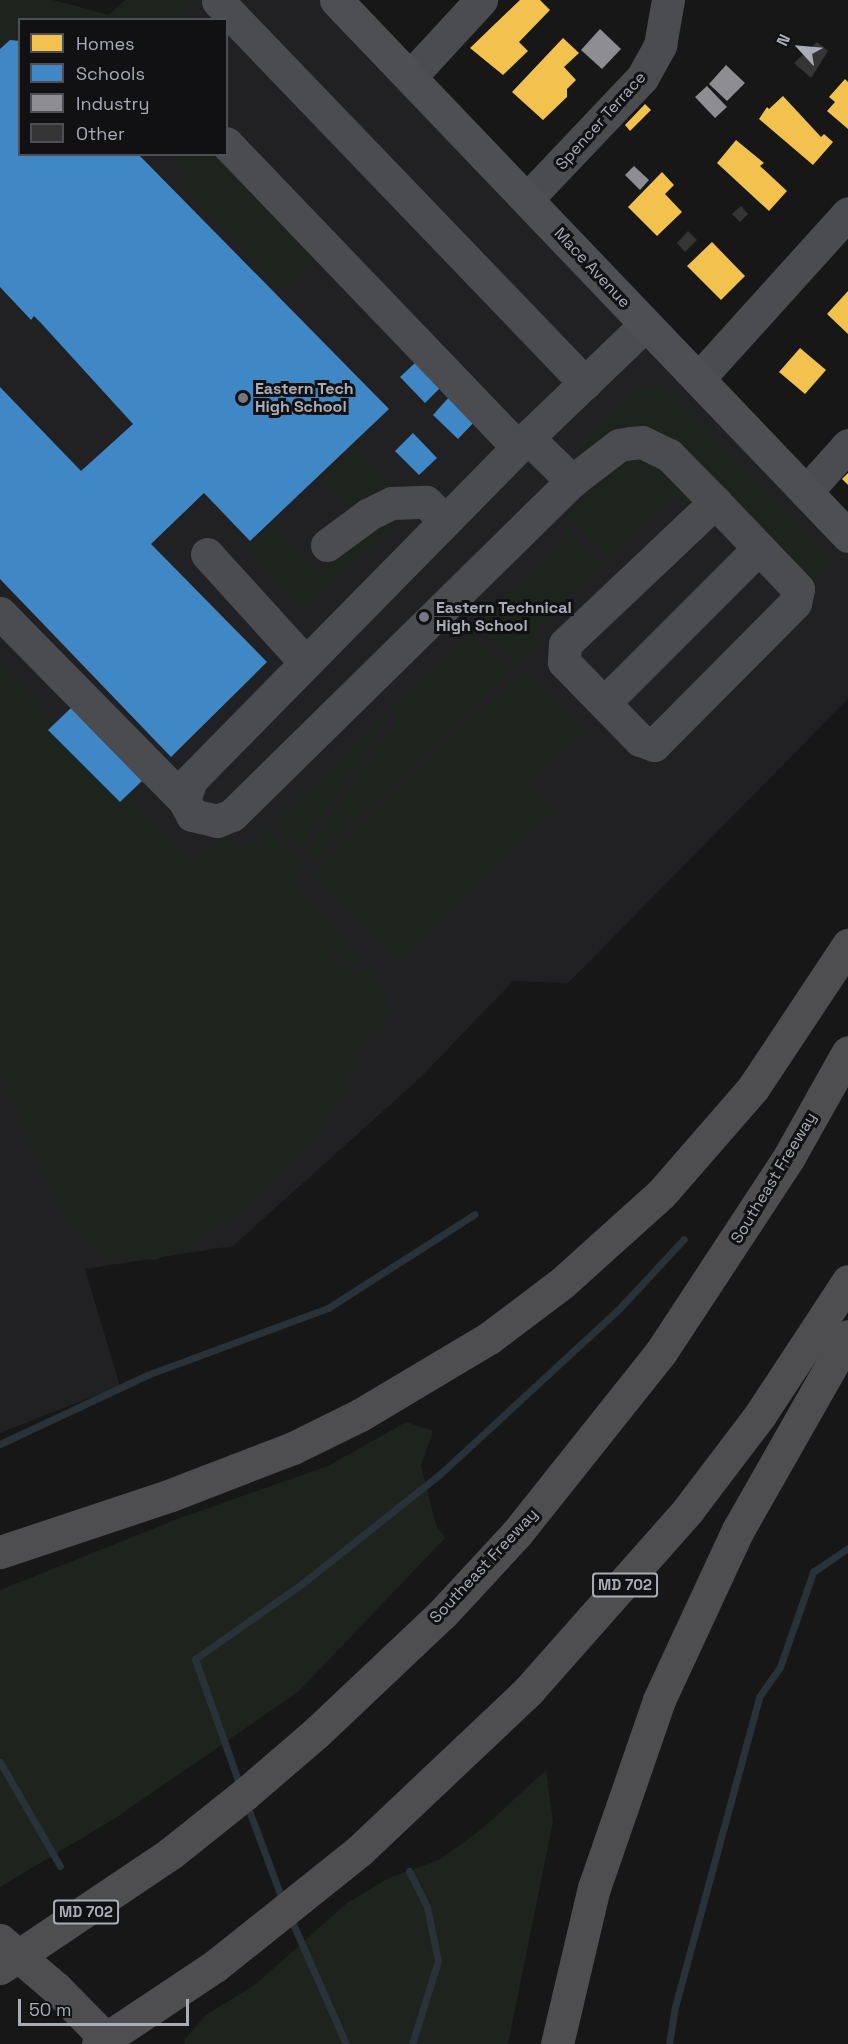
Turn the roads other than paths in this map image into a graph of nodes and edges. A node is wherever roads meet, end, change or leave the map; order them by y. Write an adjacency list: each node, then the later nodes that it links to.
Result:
1 (336, 0): 7 (main road, Mace Avenue)
2 (481, 0): 7 (street)
3 (668, 0): 9 (street, Spencer Terrace)
4 (214, 7): 5 (street)
5 (225, 18)
6 (228, 21): 13 (street)
7 (410, 77): 9 (main road, Mace Avenue)
8 (228, 145): 14 (street)
9 (527, 199): 11 (main road, Mace Avenue)
10 (848, 213): 12 (street)
11 (645, 325): 12 (main road, Mace Avenue); 13 (street)
12 (699, 378): 17 (main road, Mace Avenue)
13 (585, 383): 14 (street)
14 (523, 442): 16 (street); 19 (street)
15 (848, 445): 17 (street)
16 (572, 481): 18 (street); 27 (street)
17 (806, 492): 20 (main road, Mace Avenue)
18 (715, 502): 22 (street); 26 (street)
19 (445, 521): 21 (street); 25 (street)
20 (848, 536)
21 (327, 545)
22 (759, 548): 26 (street); 26 (street)
23 (207, 554): 25 (street)
24 (0, 613): 27 (street)
25 (306, 663): 27 (street)
26 (604, 703)
27 (184, 800)
28 (848, 945): 32 (highway)
29 (848, 1052): 34 (highway, Southeast Freeway / MD 702)
30 (848, 1281): 35 (highway, MD 702)
31 (848, 1336): 37 (highway)
32 (0, 1552)
33 (0, 1940): 36 (highway, bridge)
34 (0, 1968)
35 (98, 2044)
36 (111, 2044)
37 (557, 2044)

